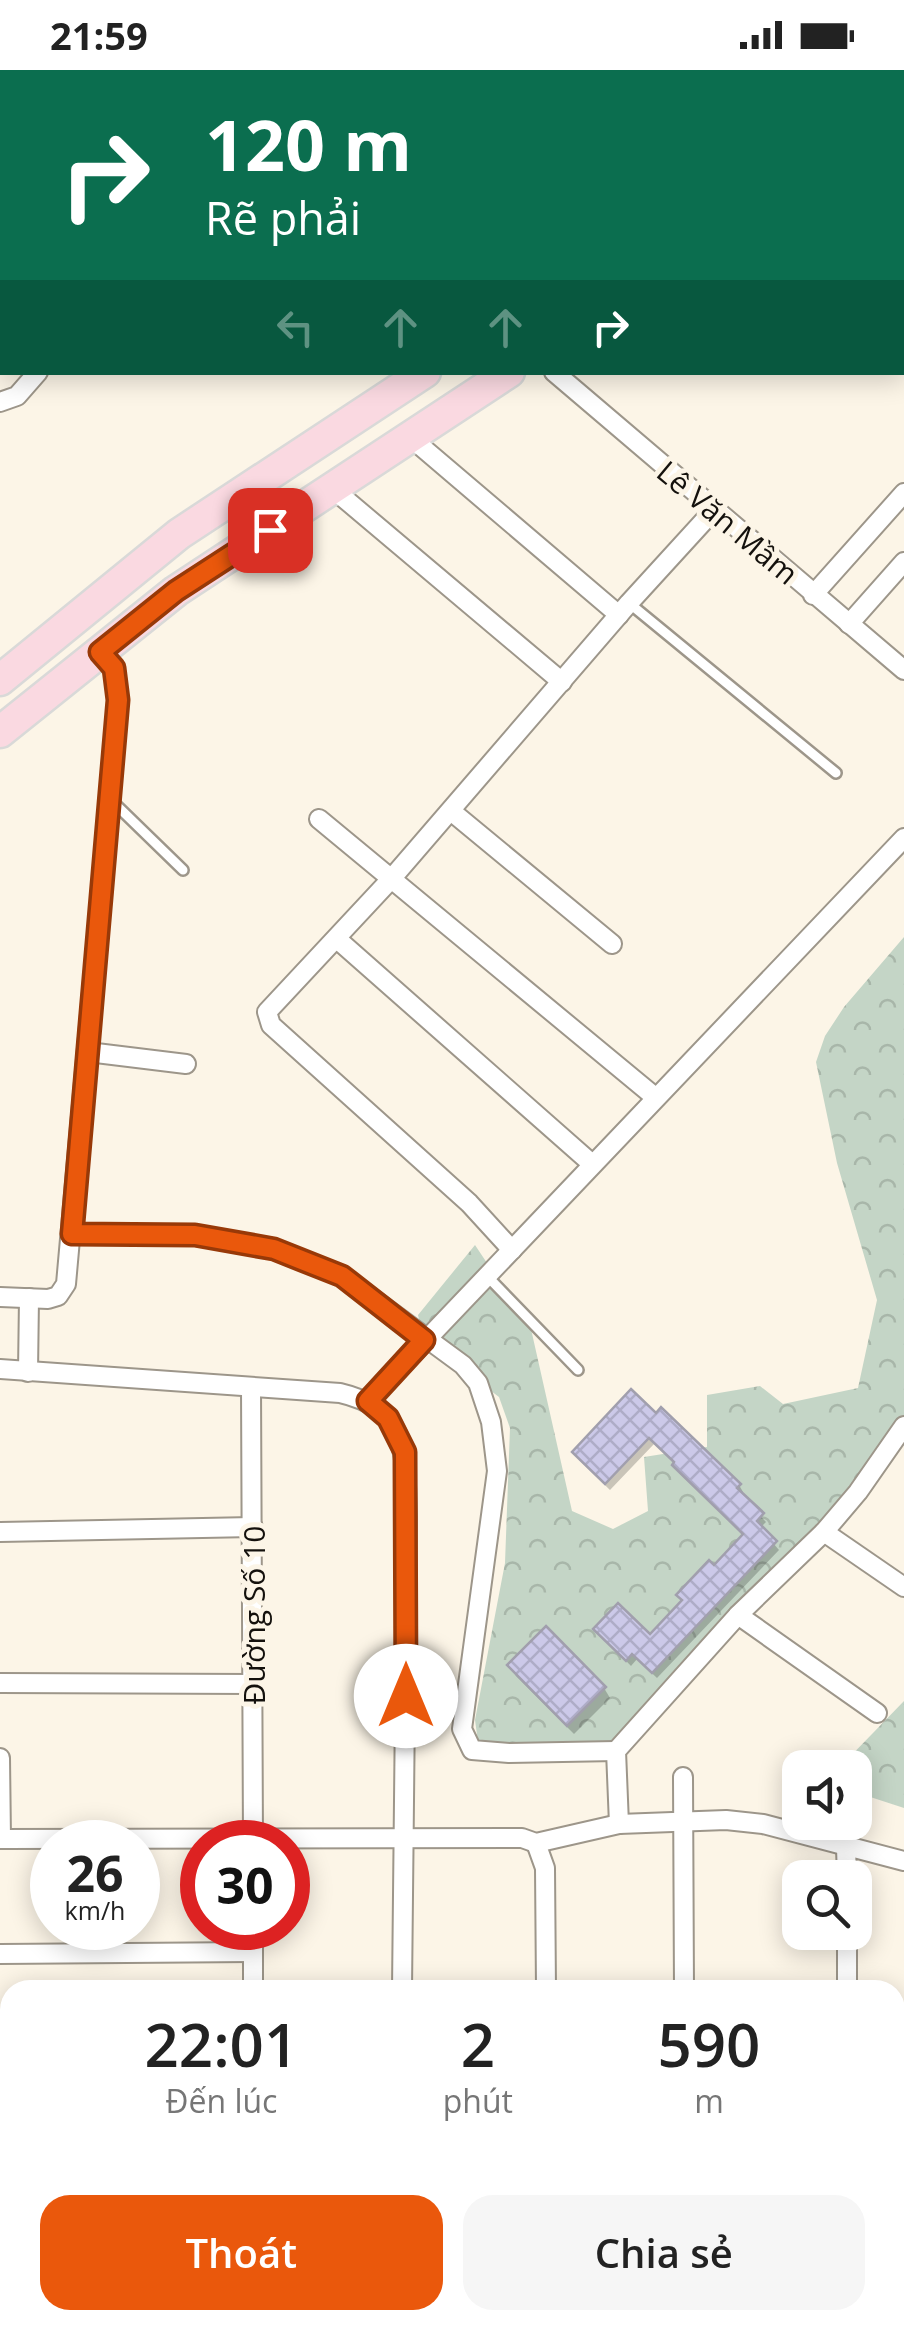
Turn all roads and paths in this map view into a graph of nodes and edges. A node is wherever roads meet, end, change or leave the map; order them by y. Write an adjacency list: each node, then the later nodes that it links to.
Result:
1 (36, 375): 5 (street)
2 (420, 375): 16 (main road)
3 (503, 375): 6 (main road)
4 (557, 375): 9 (street, Lê Văn Mầm)
5 (0, 402)
6 (410, 437): 7 (main road); 12 (street)
7 (334, 489): 14 (main road); 17 (street)
8 (904, 493): 11 (street)
9 (713, 511): 11 (street, Lê Văn Mầm); 12 (street)
10 (904, 562): 13 (street)
11 (813, 595): 13 (street, Lê Văn Mầm)
12 (624, 609): 17 (street); 19 (lane)
13 (849, 624): 15 (street, Lê Văn Mầm)
14 (100, 652): 18 (main road); 20 (street)
15 (904, 670)
16 (0, 680)
17 (562, 682): 21 (street)
18 (0, 732)
19 (836, 773)
20 (110, 799): 24 (lane); 28 (street)
21 (451, 811): 25 (street); 27 (street)
22 (319, 819): 25 (street)
23 (903, 839): 30 (street)
24 (183, 870)
25 (392, 878): 26 (street); 30 (street)
26 (337, 939): 31 (street); 33 (street)
27 (612, 944)
28 (88, 1052): 29 (street); 32 (street)
29 (186, 1064)
30 (655, 1097): 31 (street)
31 (592, 1163): 33 (street)
32 (72, 1234): 36 (street); 37 (street)
33 (512, 1250): 34 (street)
34 (486, 1276): 37 (street); 39 (lane)
35 (0, 1297): 36 (street)
36 (29, 1298): 40 (street)
37 (424, 1340): 42 (street); 52 (street)
38 (0, 1369): 40 (street)
39 (578, 1370)
40 (28, 1372): 41 (street)
41 (251, 1387): 42 (street); 44 (street, Đường Số 10)
42 (368, 1401): 58 (street)
43 (904, 1426): 46 (street)
44 (253, 1527): 45 (street); 50 (street, Đường Số 10)
45 (0, 1532)
46 (824, 1532): 47 (street); 48 (street)
47 (904, 1587)
48 (738, 1615): 51 (street); 52 (street)
49 (0, 1684): 50 (street)
50 (254, 1684): 55 (street, Đường Số 10)
51 (877, 1713)
52 (616, 1751): 57 (street)
53 (0, 1758): 59 (street)
54 (683, 1777): 56 (street)
55 (253, 1820)
56 (684, 1822): 57 (street); 63 (street); 72 (street)
57 (619, 1824): 62 (street)
58 (404, 1838): 61 (street); 62 (street); 70 (street)
59 (1, 1839): 60 (street)
60 (180, 1840)
61 (310, 1840)
62 (536, 1843): 71 (street)
63 (846, 1848): 64 (street); 65 (street)
64 (846, 1860)
65 (904, 1861)
66 (847, 1950): 73 (street)
67 (253, 1952): 68 (street); 69 (street)
68 (0, 1954)
69 (253, 1980)
70 (402, 1980)
71 (546, 1980)
72 (684, 1980)
73 (848, 1980)

